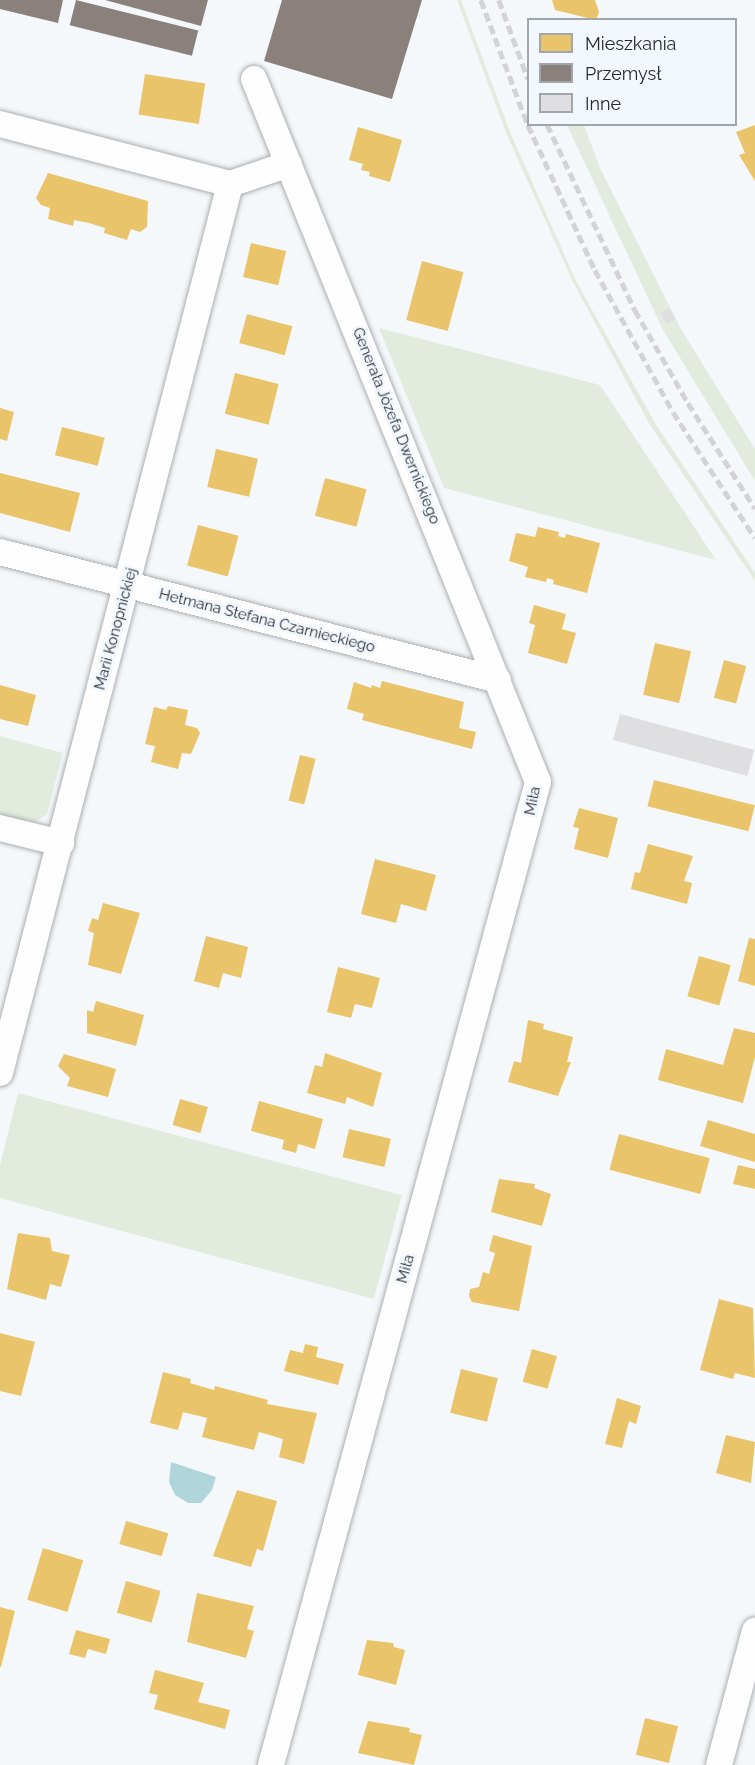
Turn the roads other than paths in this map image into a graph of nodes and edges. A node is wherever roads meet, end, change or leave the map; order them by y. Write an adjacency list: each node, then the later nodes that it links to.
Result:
1 (254, 79): 3 (street, Generała Józefa Dwernickiego)
2 (0, 124): 4 (street)
3 (288, 164): 4 (street); 7 (street, Generała Józefa Dwernickiego)
4 (230, 183): 6 (street, Marii Konopnickiej)
5 (0, 552): 6 (street, Hetmana Stefana Czarnieckiego)
6 (128, 586): 7 (street, Hetmana Stefana Czarnieckiego); 10 (street, Marii Konopnickiej)
7 (498, 680): 8 (street, Generała Józefa Dwernickiego)
8 (536, 774): 13 (street, Miła)
9 (0, 828): 10 (street)
10 (61, 843): 11 (street, Marii Konopnickiej)
11 (0, 1073)
12 (755, 1631): 14 (street)
13 (271, 1765)
14 (719, 1765)

